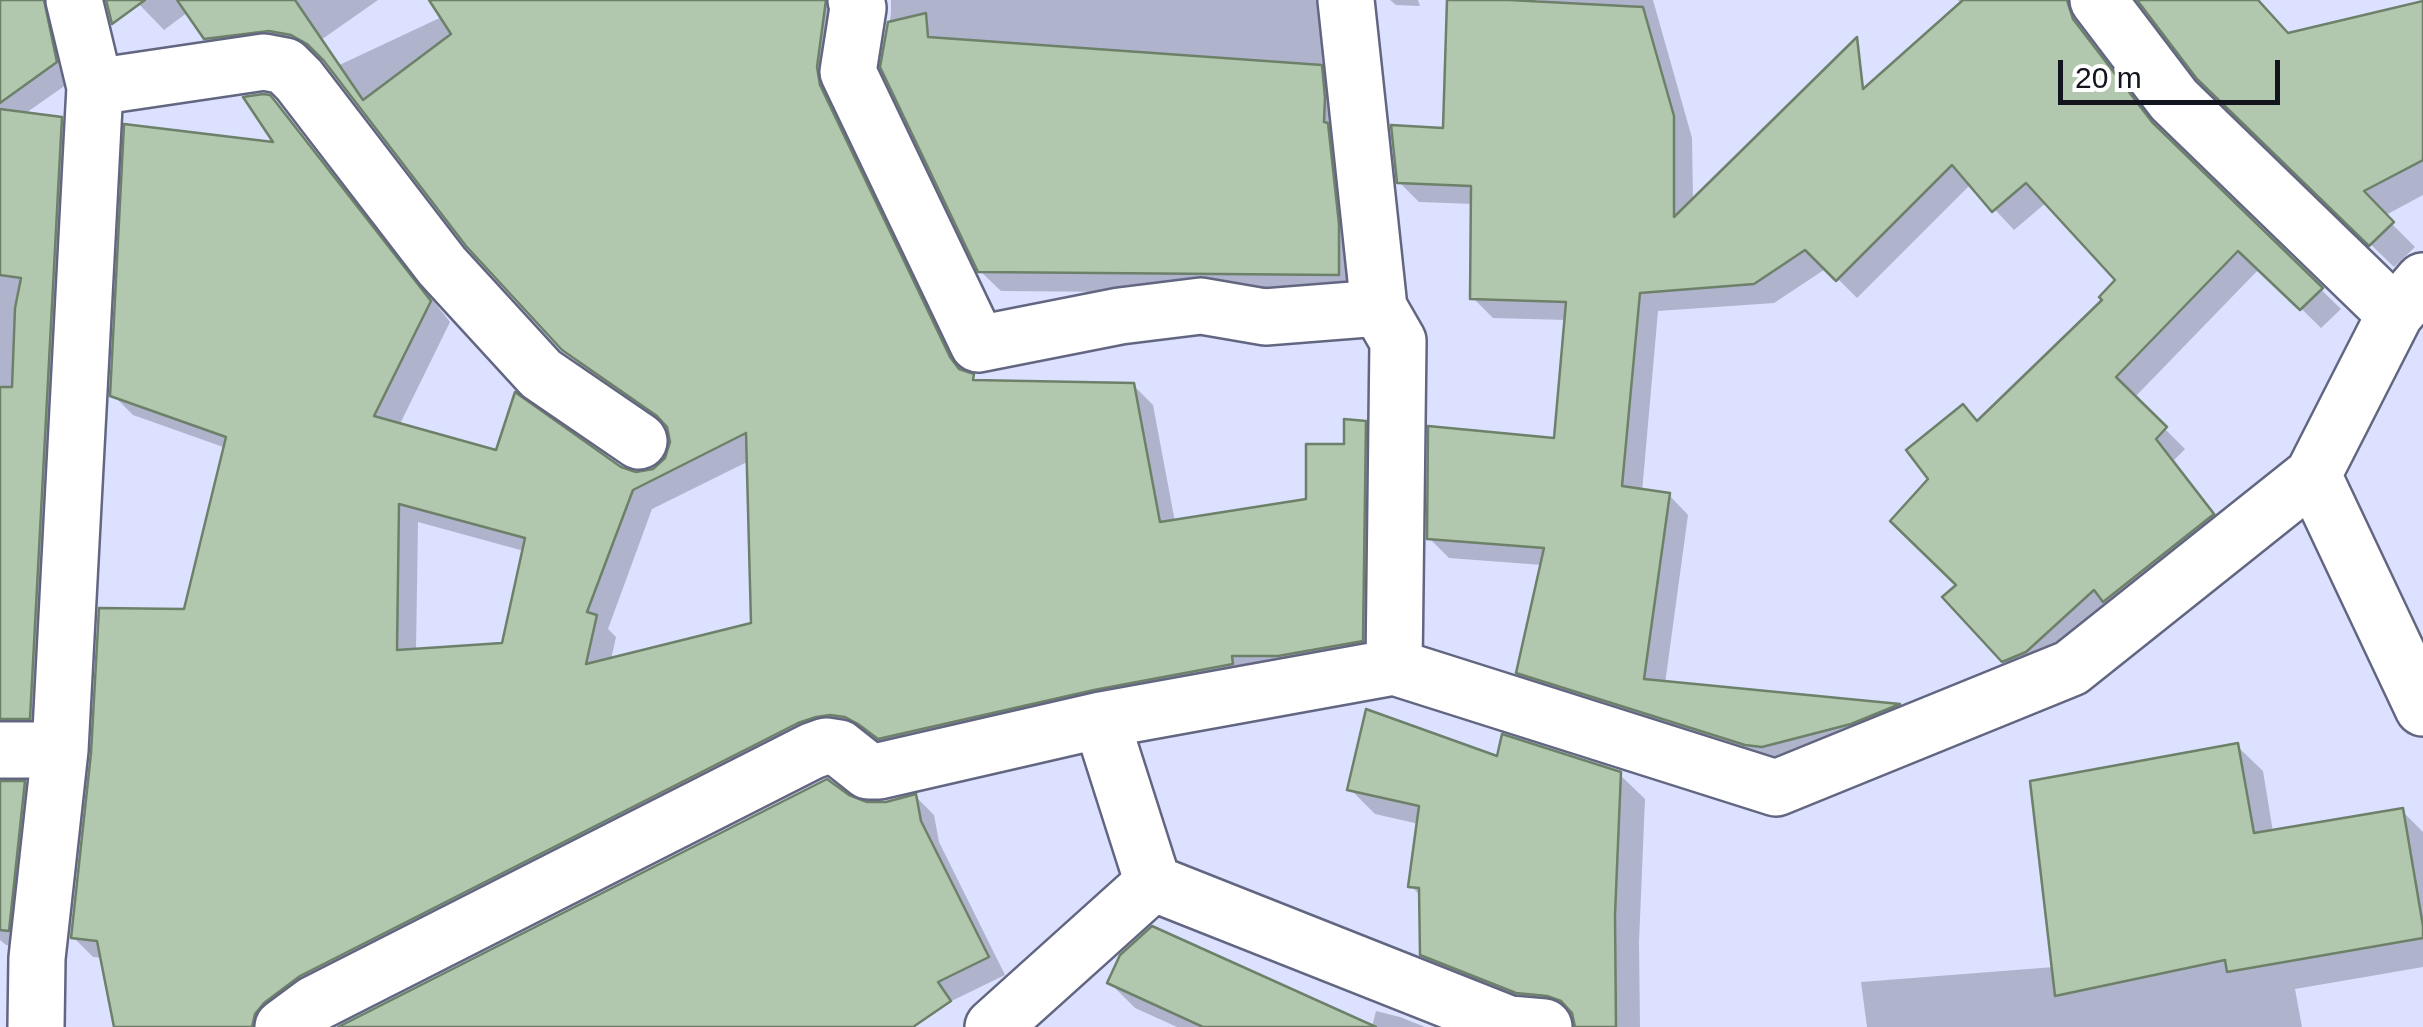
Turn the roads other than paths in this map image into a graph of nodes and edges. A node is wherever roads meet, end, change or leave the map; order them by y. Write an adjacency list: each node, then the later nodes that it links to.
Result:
1 (74, 0): 5 (street)
2 (856, 0): 7 (street)
3 (1346, 0): 7 (street)
4 (2098, 0): 6 (street)
5 (94, 87): 8 (street); 14 (street)
6 (2409, 297): 9 (street)
7 (1378, 308): 10 (street)
8 (639, 441)
9 (2314, 475): 10 (street); 11 (street)
10 (1394, 668): 12 (street)
11 (2423, 708)
12 (1102, 720): 15 (street); 18 (street)
13 (0, 750): 14 (street)
14 (60, 750): 16 (street)
15 (1154, 883): 19 (street); 20 (street)
16 (19, 962): 17 (street)
17 (36, 1027)
18 (283, 1027)
19 (993, 1027)
20 (1544, 1027)

